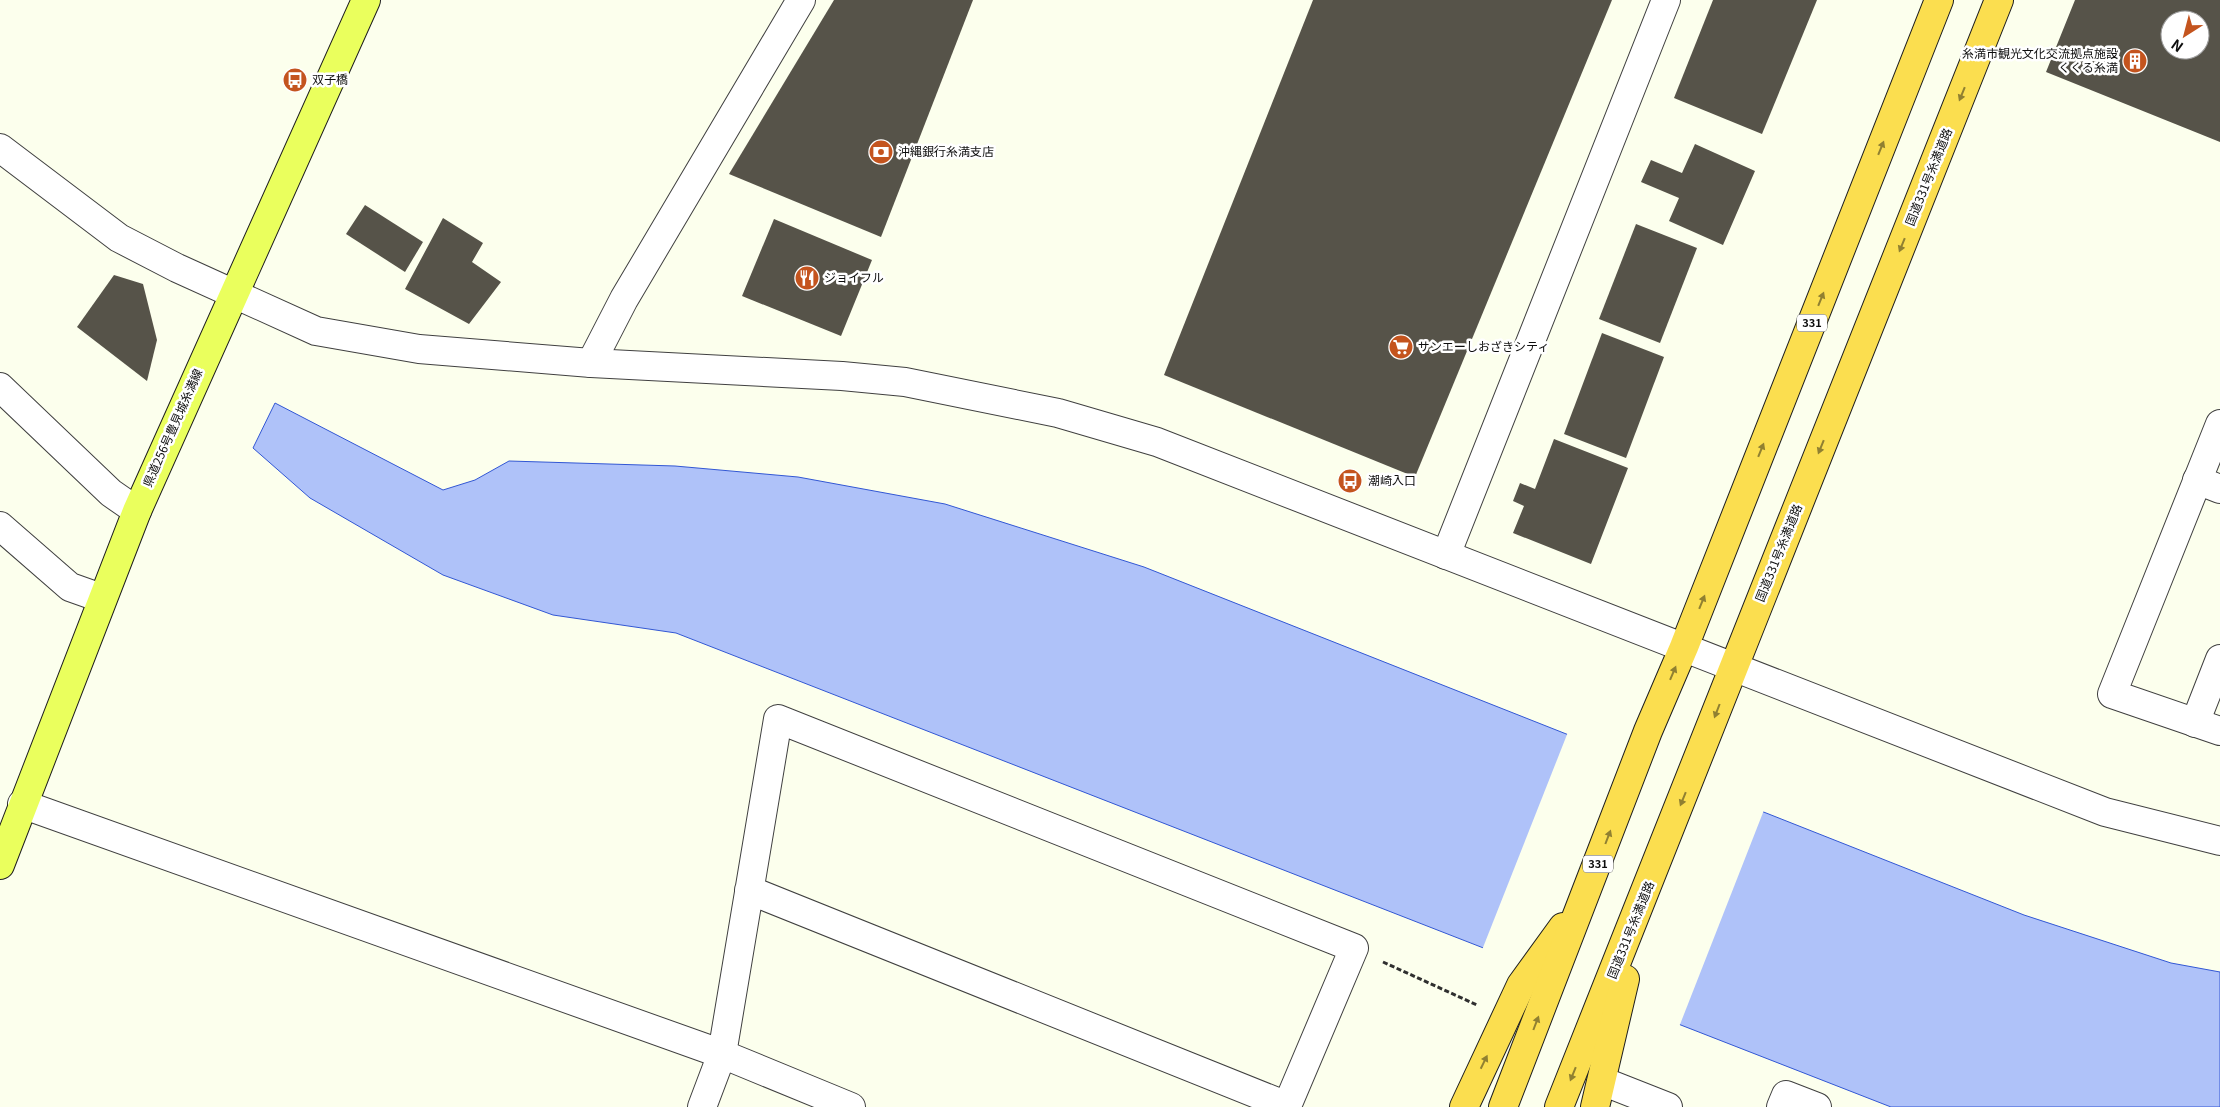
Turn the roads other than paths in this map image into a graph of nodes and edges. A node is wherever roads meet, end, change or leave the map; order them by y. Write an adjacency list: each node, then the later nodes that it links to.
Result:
1 (366, 0): 7 (main road, 県道256号豊見城糸満線)
2 (801, 0): 8 (street)
3 (1666, 0): 14 (street)
4 (1939, 0): 16 (highway, 331, one-way to 4)
5 (2000, 0): 18 (highway, 国道331号糸満道路, one-way to 18)
6 (0, 148): 7 (street)
7 (233, 294): 8 (street); 12 (main road, 県道256号豊見城糸満線)
8 (591, 363): 14 (street)
9 (0, 387): 12 (street)
10 (2220, 424): 11 (street)
11 (2209, 485): 19 (street)
12 (137, 511): 15 (main road, 県道256号豊見城糸満線)
13 (0, 526): 15 (street)
14 (1446, 555): 16 (street)
15 (101, 598): 20 (main road, 県道256号豊見城糸満線)
16 (1684, 647): 18 (street); 24 (highway, 331, one-way to 16)
17 (2220, 659): 19 (street)
18 (1734, 667): 21 (street); 25 (highway, 国道331号糸満道路, one-way to 25)
19 (2207, 727)
20 (22, 804): 22 (main road, 県道256号豊見城糸満線); 26 (street)
21 (2220, 841)
22 (0, 865)
23 (749, 890): 23 (street); 26 (street)
24 (1587, 894): 28 (highway, 331, one-way to 24); 31 (highway, one-way to 24)
25 (1607, 1018): 27 (highway); 32 (highway, 国道331号糸満道路, one-way to 32)
26 (722, 1054): 29 (street); 30 (street)
27 (1602, 1081): 33 (highway); 34 (street)
28 (1505, 1104)
29 (702, 1107)
30 (851, 1107)
31 (1464, 1107)
32 (1559, 1107)
33 (1595, 1107)
34 (1668, 1107)
35 (1781, 1107): 36 (street)
36 (1817, 1107)

